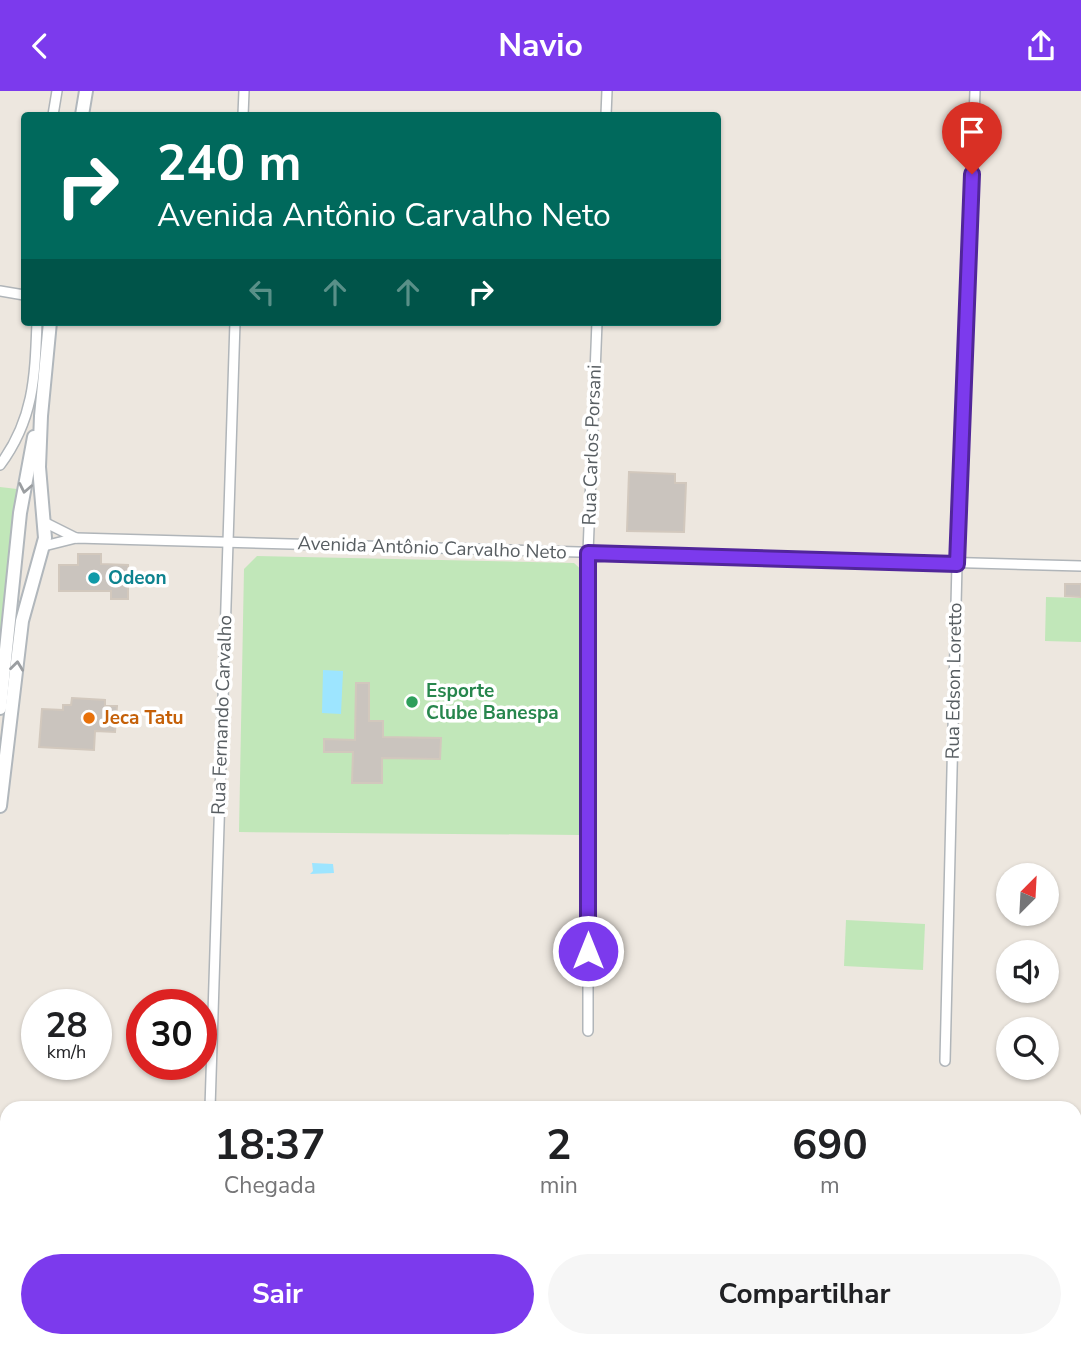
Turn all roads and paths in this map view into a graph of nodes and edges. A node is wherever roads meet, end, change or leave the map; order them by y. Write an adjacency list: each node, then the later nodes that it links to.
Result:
1 (57, 91): 6 (street)
2 (86, 91): 7 (main road)
3 (244, 91): 8 (street)
4 (607, 91): 9 (street)
5 (975, 91): 25 (street, Rua Edson Loretto)
6 (54, 112)
7 (82, 112)
8 (243, 112)
9 (606, 112)
10 (0, 291): 11 (street)
11 (21, 294)
12 (37, 326): 17 (street)
13 (50, 326): 16 (main road)
14 (235, 326): 21 (street, Rua Fernando Carvalho)
15 (597, 326): 23 (street, Rua Carlos Porsani)
16 (41, 416): 18 (main road, one-way to 18); 19 (main road)
17 (0, 464)
18 (20, 513): 19 (main road); 24 (main road)
19 (45, 520): 20 (street); 22 (main road)
20 (76, 538): 21 (street, Avenida Antônio Carvalho Neto); 22 (street)
21 (227, 541): 23 (street, Avenida Antônio Carvalho Neto); 31 (street, Rua Fernando Carvalho)
22 (43, 551): 24 (main road); 28 (main road, one-way to 22)
23 (588, 553): 25 (street, Avenida Antônio Carvalho Neto); 29 (street, Rua Carlos Porsani)
24 (16, 554): 27 (main road)
25 (957, 564): 26 (street, Avenida Antônio Carvalho Neto); 30 (street, Rua Edson Loretto)
26 (1081, 566)
27 (0, 708)
28 (0, 806)
29 (588, 1031)
30 (945, 1061)
31 (210, 1101)

